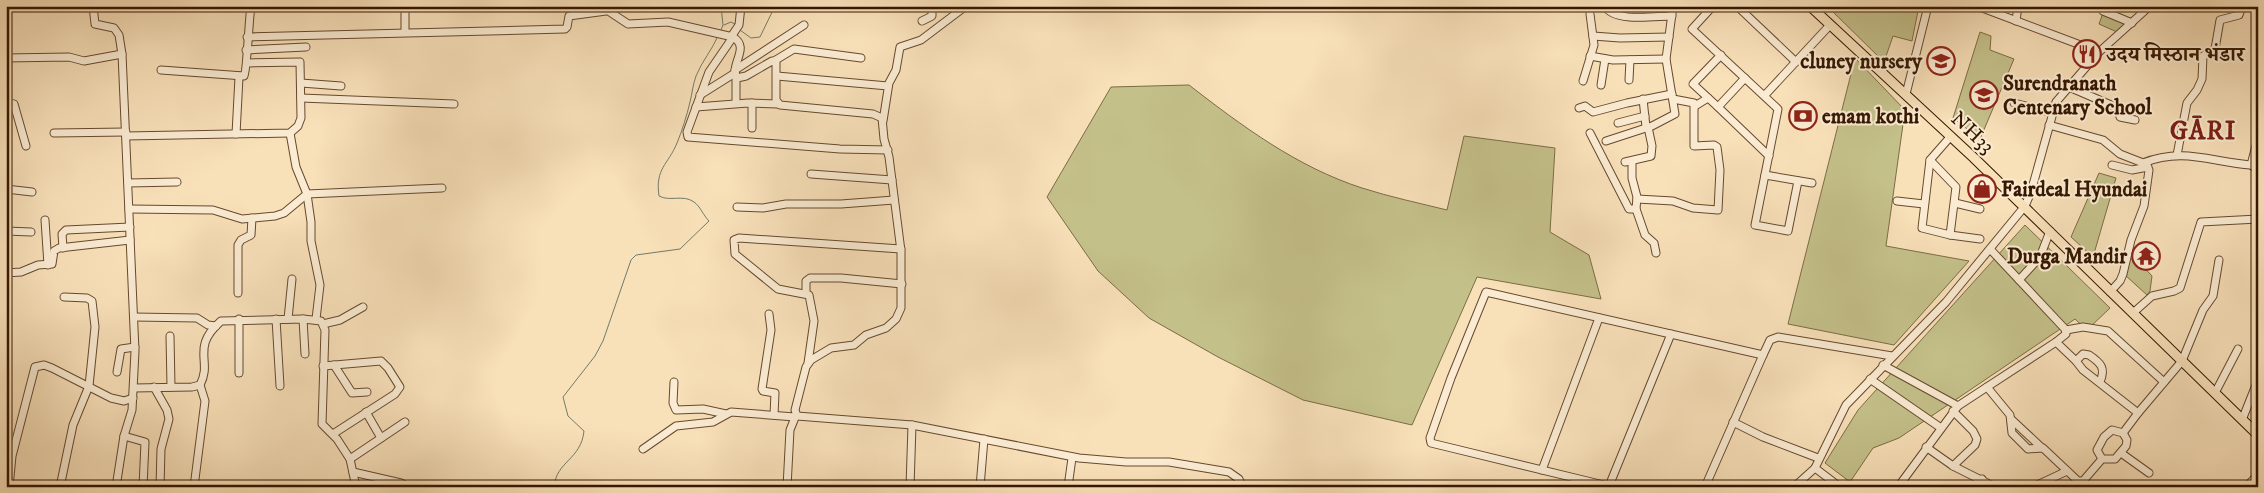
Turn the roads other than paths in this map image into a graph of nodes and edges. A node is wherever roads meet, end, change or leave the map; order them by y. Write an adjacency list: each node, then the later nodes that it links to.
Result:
1 (93, 6): 34 (street)
2 (250, 6): 29 (street)
3 (406, 6): 26 (street)
4 (741, 6): 27 (street)
5 (932, 6): 21 (street)
6 (966, 6): 55 (street)
7 (1605, 6): 20 (street)
8 (1672, 6): 20 (street)
9 (1713, 6): 35 (street)
10 (1737, 6): 43 (street)
11 (1810, 6): 25 (main road, NH33)
12 (1928, 6): 57 (street)
13 (1977, 6): 22 (street)
14 (2018, 6): 22 (street)
15 (2106, 6): 23 (street)
16 (2150, 6): 23 (street)
17 (2242, 6): 92 (street)
18 (604, 9): 26 (street); 27 (street)
19 (1590, 14): 28 (street)
20 (1672, 16): 30 (street)
21 (922, 21)
22 (2016, 21): 33 (street)
23 (2132, 23): 33 (street)
24 (804, 24): 46 (street)
25 (1830, 25): 43 (street); 57 (main road, NH33)
26 (405, 32): 29 (street)
27 (733, 33): 46 (street); 58 (street)
28 (1593, 36): 30 (street); 36 (street)
29 (247, 37): 32 (street)
30 (1669, 37): 40 (street)
31 (306, 47): 32 (street)
32 (246, 50): 44 (street)
33 (2099, 52): 56 (street)
34 (122, 54): 37 (street); 84 (street)
35 (1721, 55): 49 (street); 62 (street)
36 (1590, 56): 39 (street); 51 (street)
37 (6, 58)
38 (861, 58): 42 (street)
39 (1606, 59): 41 (street); 53 (street)
40 (1666, 59): 41 (street); 60 (street)
41 (1630, 60): 50 (street)
42 (774, 61): 46 (street); 47 (street)
43 (1796, 62): 59 (street)
44 (247, 63): 48 (street); 52 (street)
45 (161, 70): 48 (street)
46 (735, 73): 58 (street); 65 (street)
47 (777, 76): 55 (street); 68 (street)
48 (239, 77): 85 (street)
49 (1745, 78): 59 (street); 72 (street)
50 (1629, 80)
51 (1584, 81)
52 (301, 83): 54 (street); 61 (street)
53 (1602, 84)
54 (341, 86)
55 (888, 86): 77 (street)
56 (2069, 87): 74 (street); 76 (street)
57 (1906, 94): 87 (main road, NH33)
58 (700, 95): 71 (street)
59 (1766, 95): 93 (street)
60 (1673, 97): 63 (street); 70 (street); 80 (street)
61 (301, 98): 67 (street); 83 (street)
62 (1708, 98): 70 (street); 72 (street)
63 (1643, 99): 73 (street); 75 (street)
64 (6, 102): 90 (street)
65 (736, 103): 66 (street); 71 (street)
66 (752, 103): 68 (street); 81 (street)
67 (454, 104)
68 (778, 104): 77 (street)
69 (2014, 104): 74 (street)
70 (1695, 106): 111 (street)
71 (696, 107): 91 (street)
72 (1718, 107): 93 (street)
73 (1579, 108)
74 (2053, 113): 79 (street)
75 (1645, 116): 78 (street); 80 (street)
76 (2135, 120)
77 (882, 121): 91 (street)
78 (1618, 124)
79 (2050, 125): 96 (street); 115 (street)
80 (1647, 127): 89 (street); 111 (street)
81 (752, 128)
82 (54, 133): 84 (street)
83 (290, 133): 85 (street); 109 (street)
84 (126, 134): 85 (street); 105 (street)
85 (236, 134)
86 (1590, 134): 118 (street)
87 (1951, 136): 94 (street); 115 (main road, NH33)
88 (2258, 138): 97 (street)
89 (1606, 141)
90 (26, 146)
91 (888, 150): 101 (street)
92 (2177, 154): 96 (street); 97 (street)
93 (1769, 156): 100 (street)
94 (1930, 160): 113 (street); 114 (street)
95 (2112, 165): 96 (street)
96 (2146, 165): 140 (street)
97 (2251, 165): 98 (street)
98 (2258, 170)
99 (811, 174): 101 (street)
100 (1765, 175): 102 (street); 102 (street)
101 (892, 180): 110 (street)
102 (1798, 181): 104 (street)
103 (177, 182): 105 (street)
104 (1812, 183)
105 (128, 184): 117 (street)
106 (442, 188): 109 (street)
107 (6, 189): 108 (street)
108 (32, 192)
109 (307, 194): 120 (street); 153 (street)
110 (894, 200): 116 (street); 131 (street)
111 (1637, 200): 118 (street)
112 (1898, 201): 114 (street)
113 (1955, 203): 119 (street); 127 (street)
114 (1924, 204): 127 (street)
115 (2025, 206): 125 (main road, NH33); 132 (street)
116 (737, 207)
117 (129, 209): 120 (street); 123 (street)
118 (1636, 209): 133 (street)
119 (1980, 209)
120 (252, 218): 141 (street)
121 (2258, 219): 145 (street)
122 (45, 220): 135 (street)
123 (130, 227): 129 (street); 130 (street)
124 (6, 231): 126 (street)
125 (2050, 231): 138 (street); 140 (main road, NH33)
126 (31, 232)
127 (1950, 235): 128 (street)
128 (1980, 239)
129 (130, 240): 130 (street); 147 (street)
130 (63, 248): 135 (street)
131 (901, 249): 139 (street); 142 (street)
132 (1990, 249): 138 (street); 164 (street)
133 (1656, 253)
134 (2219, 260): 166 (street)
135 (48, 265): 136 (street)
136 (6, 273)
137 (292, 279): 151 (street)
138 (2019, 280): 156 (street)
139 (902, 284): 142 (street); 167 (street)
140 (2110, 292): 145 (main road, NH33)
141 (238, 293)
142 (806, 293): 167 (street)
143 (64, 297): 179 (street)
144 (363, 307): 154 (street)
145 (2133, 313): 166 (main road, NH33)
146 (769, 314): 192 (street)
147 (134, 317): 155 (street); 160 (street)
148 (1599, 318): 157 (street); 214 (street); 214 (street)
149 (238, 319): 150 (street); 155 (street); 172 (street)
150 (276, 319): 151 (street); 180 (street)
151 (288, 319): 152 (street)
152 (303, 319): 153 (street); 162 (street)
153 (316, 319): 154 (street)
154 (323, 324): 170 (street)
155 (216, 326): 178 (street)
156 (2066, 330): 159 (street); 177 (street)
157 (1671, 334): 163 (street); 220 (street)
158 (170, 336): 181 (street)
159 (2056, 342): 165 (street); 182 (street)
160 (135, 347): 171 (street); 183 (street)
161 (2238, 350): 186 (street)
162 (305, 354)
163 (1763, 355): 164 (street); 196 (street)
164 (1892, 356): 169 (street)
165 (2076, 361): 176 (street); 176 (street)
166 (2182, 361): 177 (street); 186 (main road, NH33)
167 (808, 363): 193 (street)
168 (334, 365): 170 (street); 185 (street); 189 (street)
169 (1883, 365): 173 (street); 188 (street)
170 (323, 366): 200 (street)
171 (118, 372)
172 (239, 373)
173 (1870, 379): 198 (street); 209 (street)
174 (2258, 380): 194 (street)
175 (674, 382): 191 (street)
176 (2100, 382): 190 (street)
177 (2164, 382): 190 (street)
178 (200, 385): 181 (street); 226 (street)
179 (89, 386): 187 (street); 221 (street); 222 (street)
180 (280, 386)
181 (170, 387): 184 (street)
182 (1987, 387): 188 (street); 215 (street)
183 (134, 388): 184 (street); 187 (street)
184 (154, 388): 225 (street)
185 (367, 392)
186 (2215, 393): 194 (main road, NH33)
187 (133, 398): 202 (street)
188 (1956, 409): 198 (street); 212 (street)
189 (366, 412): 200 (street); 203 (street)
190 (2138, 413): 199 (street)
191 (726, 414): 192 (street); 206 (street)
192 (774, 415): 193 (street)
193 (795, 416): 197 (street); 229 (street)
194 (2242, 420): 201 (main road, NH33)
195 (405, 422): 203 (street)
196 (1733, 422): 209 (street); 234 (street)
197 (912, 425): 204 (street); 230 (street)
198 (1941, 428): 205 (street)
199 (2123, 433): 207 (street); 211 (street)
200 (333, 434): 210 (street)
201 (2258, 434)
202 (124, 436): 223 (street); 224 (street)
203 (381, 438): 210 (street)
204 (984, 439): 208 (street); 231 (street)
205 (1926, 447): 212 (street); 237 (street)
206 (643, 449)
207 (2121, 453): 211 (street); 217 (street)
208 (1072, 458): 232 (street); 233 (street)
209 (1818, 458): 213 (street)
210 (350, 459): 216 (street)
211 (2102, 459): 215 (street)
212 (1953, 466): 219 (street)
213 (1815, 468): 235 (street); 236 (street)
214 (1542, 470): 220 (street)
215 (2067, 471): 240 (street)
216 (353, 472): 227 (street); 228 (street)
217 (2149, 473)
218 (2258, 475): 241 (street)
219 (1982, 479): 238 (street); 239 (street)
220 (1611, 486)
221 (9, 487)
222 (60, 487)
223 (116, 487)
224 (143, 487)
225 (160, 487)
226 (194, 487)
227 (356, 487)
228 (408, 487)
229 (787, 487)
230 (910, 487)
231 (980, 487)
232 (1068, 487)
233 (1242, 487)
234 (1705, 487)
235 (1794, 487)
236 (1840, 487)
237 (1898, 487)
238 (1970, 487)
239 (1995, 487)
240 (2033, 487)
241 (2246, 487)

